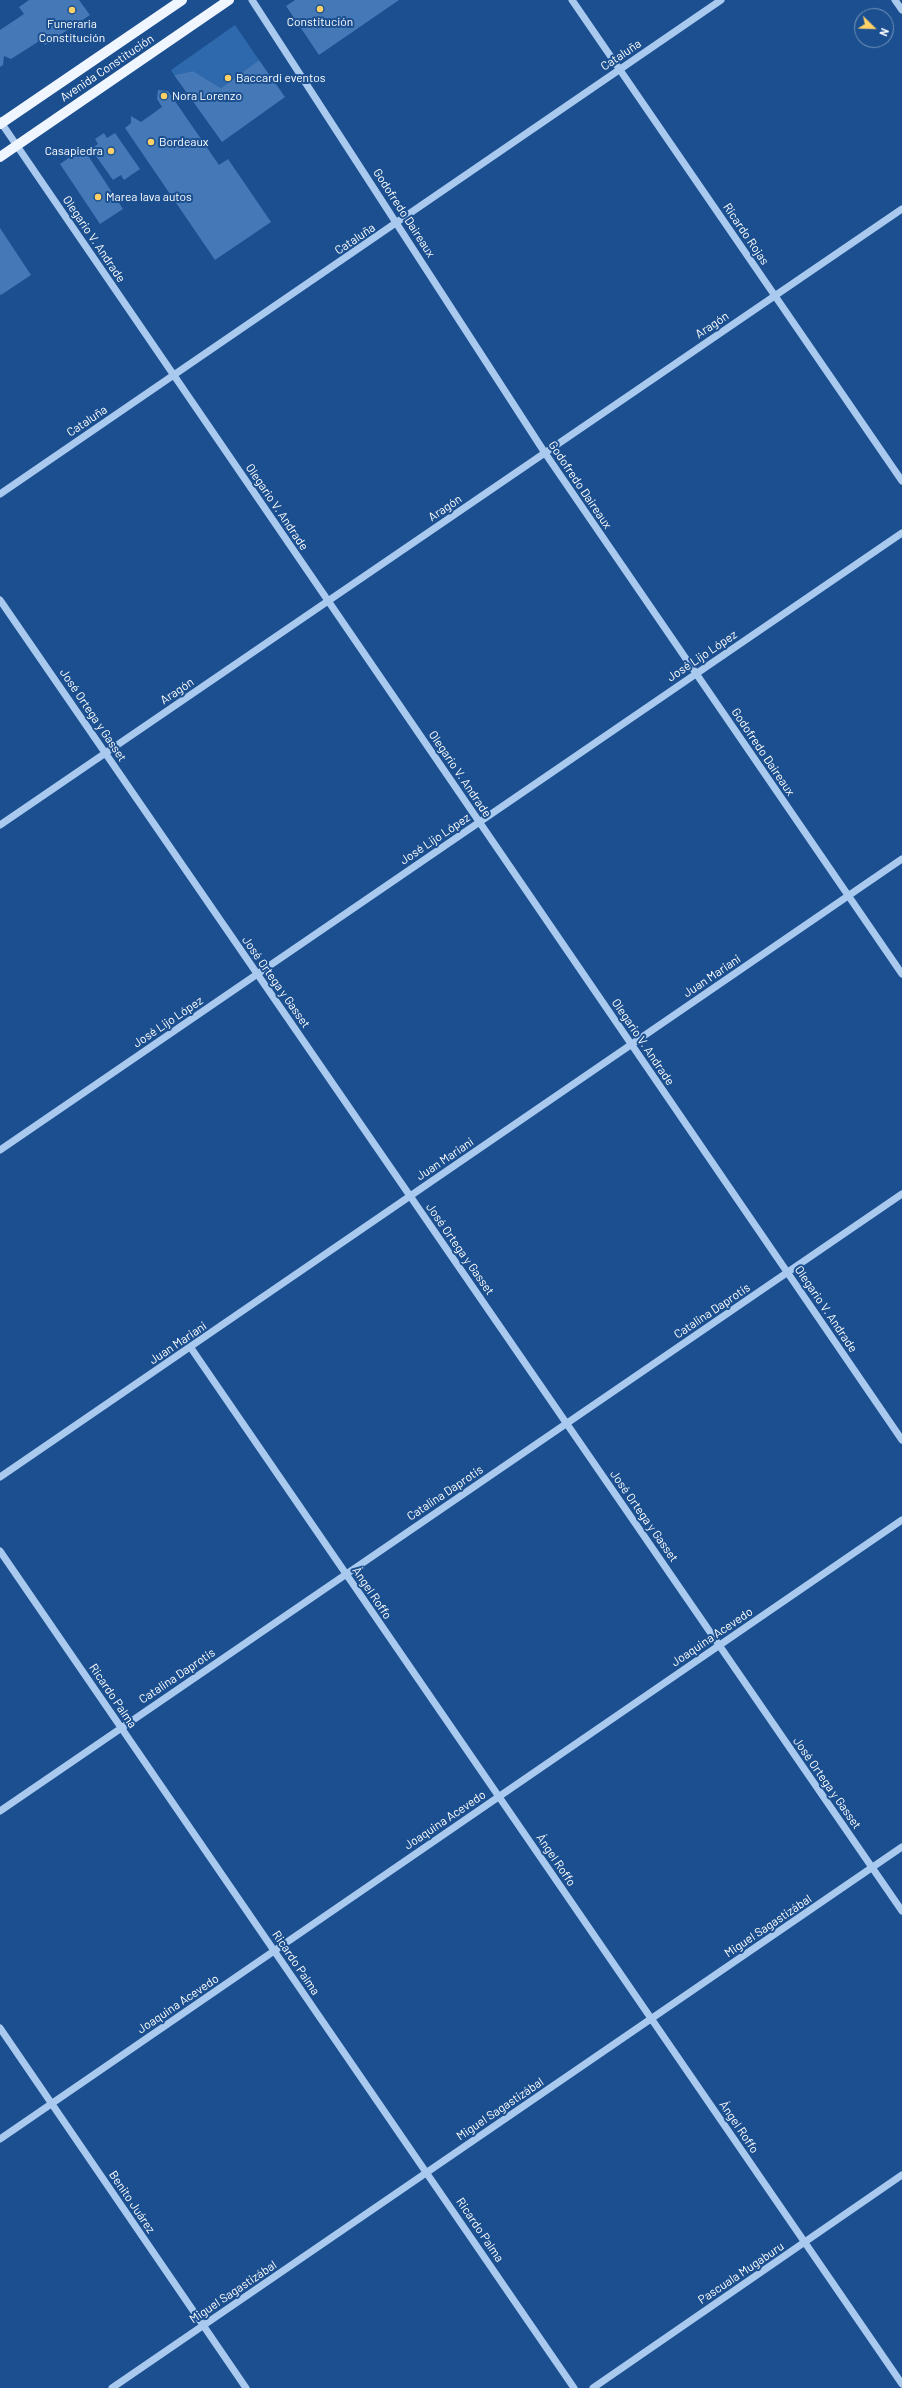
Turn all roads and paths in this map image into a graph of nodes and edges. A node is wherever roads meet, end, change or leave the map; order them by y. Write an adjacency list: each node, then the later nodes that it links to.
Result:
1 (182, 0): 9 (main road, Avenida Constitución)
2 (229, 0): 10 (main road, Avenida Constitución)
3 (252, 0): 13 (street, Godofredo Daireaux)
4 (572, 0): 8 (street, Ricardo Rojas)
5 (721, 0): 8 (street, Cataluña)
6 (895, 0): 7 (street)
7 (902, 10)
8 (620, 69): 13 (street, Cataluña); 14 (street, Ricardo Rojas)
9 (0, 123): 10 (street, Olegario V. Andrade)
10 (17, 146): 11 (main road, Avenida Constitución); 15 (street, Olegario V. Andrade)
11 (0, 157)
12 (902, 209): 14 (street, Aragón)
13 (397, 223): 15 (street, Cataluña); 16 (street, Godofredo Daireaux)
14 (775, 296): 16 (street, Aragón); 17 (street, Ricardo Rojas)
15 (174, 375): 18 (street, Cataluña); 21 (street, Olegario V. Andrade)
16 (545, 453): 21 (street, Aragón); 22 (street, Godofredo Daireaux)
17 (902, 481)
18 (0, 494)
19 (902, 533): 22 (street, José Lijo López)
20 (0, 600): 23 (street, José Ortega y Gasset)
21 (328, 601): 23 (street, Aragón); 24 (street, Olegario V. Andrade)
22 (696, 674): 24 (street, José Lijo López); 27 (street, Godofredo Daireaux)
23 (106, 753): 25 (street, Aragón); 28 (street, José Ortega y Gasset)
24 (480, 822): 28 (street, José Lijo López); 30 (street, Olegario V. Andrade)
25 (0, 825)
26 (902, 859): 27 (street, Juan Mariani)
27 (848, 896): 29 (street, Godofredo Daireaux); 30 (street, Juan Mariani)
28 (257, 974): 31 (street, José Lijo López); 33 (street, José Ortega y Gasset)
29 (902, 974)
30 (632, 1045): 33 (street, Juan Mariani); 34 (street, Olegario V. Andrade)
31 (0, 1150)
32 (902, 1194): 34 (street, Catalina Daprotis)
33 (410, 1196): 35 (street, Juan Mariani); 36 (street, José Ortega y Gasset)
34 (788, 1272): 36 (street, Catalina Daprotis); 37 (street, Olegario V. Andrade)
35 (191, 1348): 38 (street, Juan Mariani); 41 (street, Ángel Roffo)
36 (566, 1424): 41 (street, Catalina Daprotis); 42 (street, José Ortega y Gasset)
37 (902, 1440)
38 (0, 1477)
39 (902, 1520): 42 (street, Joaquina Acevedo)
40 (0, 1551): 43 (street, Ricardo Palma)
41 (346, 1574): 43 (street, Catalina Daprotis); 44 (street, Ángel Roffo)
42 (719, 1645): 44 (street, Joaquina Acevedo); 47 (street, José Ortega y Gasset)
43 (121, 1728): 45 (street, Catalina Daprotis); 49 (street, Ricardo Palma)
44 (499, 1797): 49 (street, Joaquina Acevedo); 50 (street, Ángel Roffo)
45 (0, 1811)
46 (902, 1848): 47 (street, Miguel Sagastizábal)
47 (872, 1868): 48 (street, José Ortega y Gasset); 50 (street, Miguel Sagastizábal)
48 (902, 1911)
49 (274, 1951): 52 (street, Joaquina Acevedo); 54 (street, Ricardo Palma)
50 (651, 2019): 54 (street, Miguel Sagastizábal); 56 (street, Ángel Roffo)
51 (0, 2028): 52 (street, Benito Juárez)
52 (52, 2103): 53 (street, Joaquina Acevedo); 57 (street, Benito Juárez)
53 (0, 2139)
54 (427, 2172): 57 (street, Miguel Sagastizábal); 61 (street, Ricardo Palma)
55 (902, 2176): 56 (street, Pascuala Mugaburu)
56 (805, 2242): 58 (street, Ángel Roffo); 62 (street, Pascuala Mugaburu)
57 (204, 2325): 59 (street, Miguel Sagastizábal); 60 (street, Benito Juárez)
58 (902, 2384)
59 (112, 2388)
60 (246, 2388)
61 (574, 2388)
62 (593, 2388)

